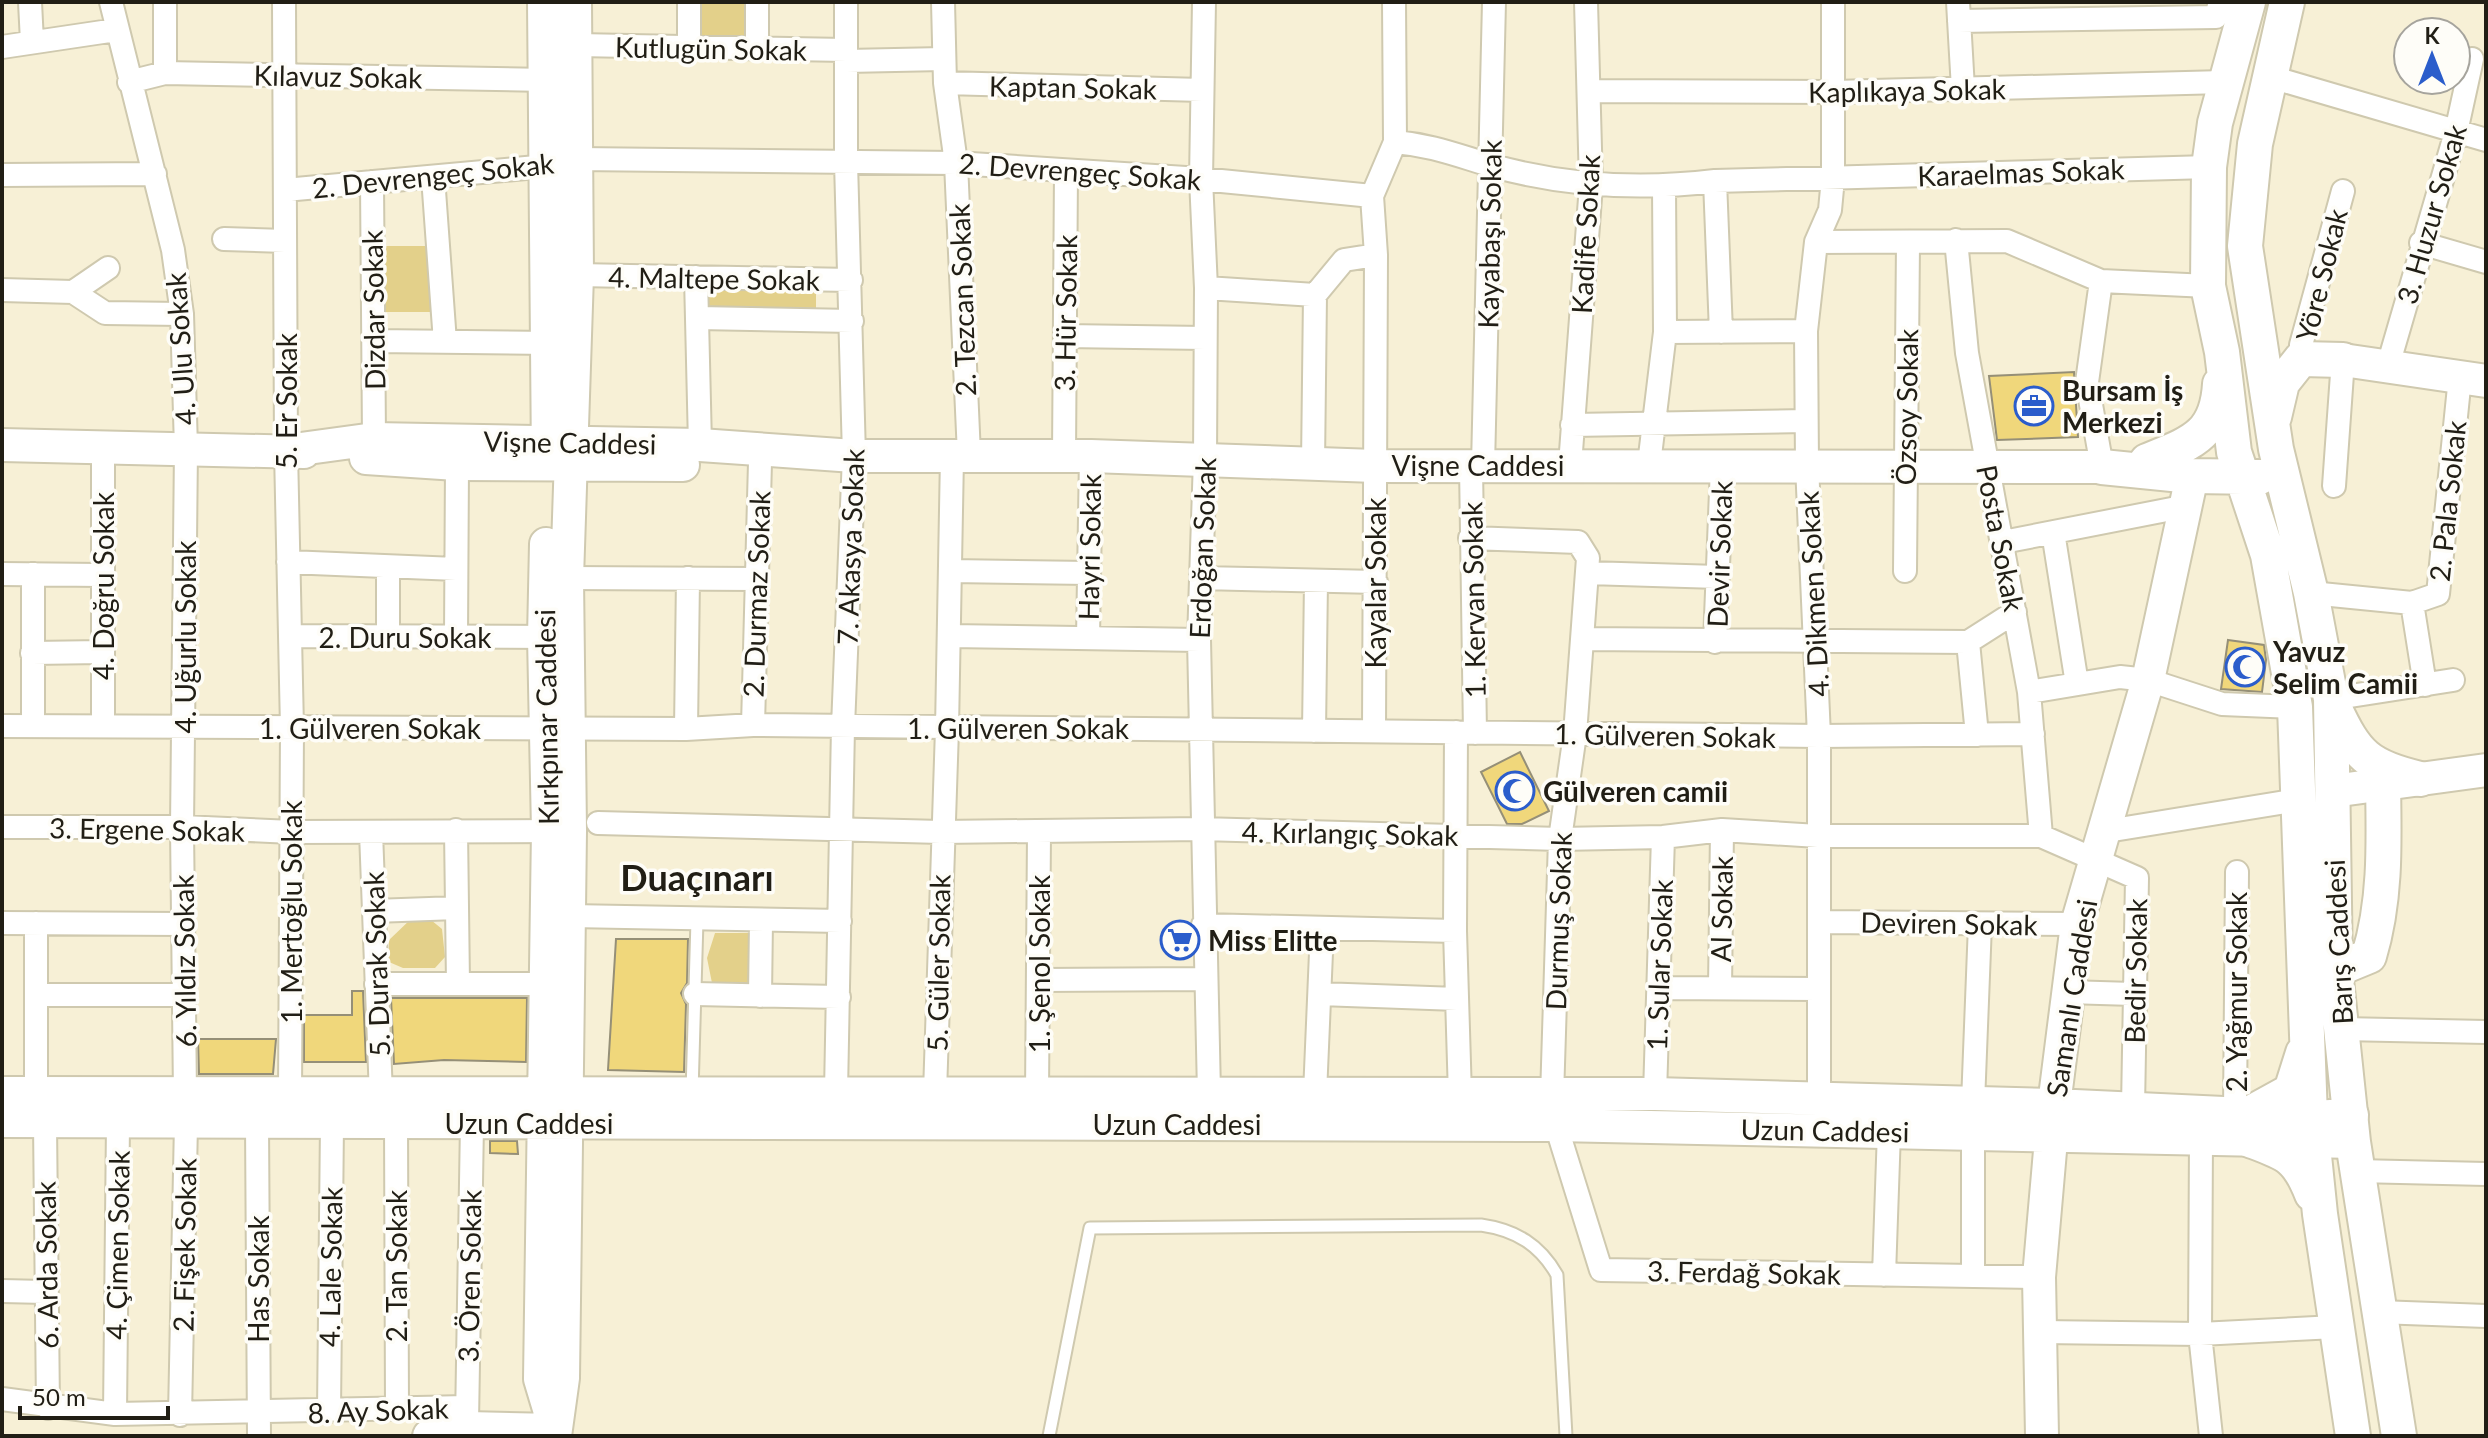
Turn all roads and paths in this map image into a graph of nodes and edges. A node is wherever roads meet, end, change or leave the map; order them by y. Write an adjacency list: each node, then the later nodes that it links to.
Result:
1 (30, 2): 22 (street)
2 (111, 2): 21 (street, 4. Ulu Sokak)
3 (165, 2): 29 (street)
4 (284, 2): 30 (street, 5. Er Sokak)
5 (544, 2): 32 (main road, Kırkpınar Caddesi)
6 (575, 2): 23 (main road, Kırkpınar Caddesi)
7 (689, 2): 25 (street)
8 (757, 2): 26 (street)
9 (846, 2): 27 (street, 7. Akasya Sokak)
10 (943, 2): 28 (street, 2. Tezcan Sokak)
11 (1204, 2): 37 (street, Erdoğan Sokak)
12 (1394, 2): 43 (street)
13 (1494, 2): 47 (street, Kayabaşı Sokak)
14 (1586, 2): 38 (street, Kadife Sokak)
15 (1833, 2): 39 (street, 4. Dikmen Sokak)
16 (2248, 2): 34 (main road)
17 (2287, 2): 31 (main road)
18 (2218, 9): 19 (street)
19 (2033, 11): 20 (street)
20 (1958, 12): 36 (street)
21 (116, 30): 22 (street); 33 (street, 4. Ulu Sokak)
22 (32, 42): 24 (street)
23 (577, 45): 25 (street, Kutlugün Sokak); 44 (main road, Kırkpınar Caddesi)
24 (2, 47)
25 (689, 48): 26 (street, Kutlugün Sokak)
26 (757, 49): 27 (street, Kutlugün Sokak)
27 (846, 55): 28 (street, Kutlugün Sokak); 45 (street, 7. Akasya Sokak)
28 (943, 59): 35 (street, 2. Tezcan Sokak)
29 (165, 73): 30 (street, Kılavuz Sokak); 33 (street, Kılavuz Sokak)
30 (284, 74): 32 (street, Kılavuz Sokak); 59 (street, 5. Er Sokak)
31 (2271, 77): 41 (street); 82 (main road)
32 (547, 80): 44 (main road, Kırkpınar Caddesi)
33 (129, 82): 50 (street, 4. Ulu Sokak)
34 (2224, 82): 36 (street, Kaplıkaya Sokak); 48 (main road)
35 (945, 83): 37 (street, Kaptan Sokak); 46 (street, 2. Tezcan Sokak)
36 (1963, 89): 39 (street, Kaplıkaya Sokak)
37 (1202, 90): 54 (street, Erdoğan Sokak)
38 (1589, 91): 39 (street, Kaplıkaya Sokak); 57 (street, Kadife Sokak)
39 (1834, 92): 53 (street, 4. Dikmen Sokak)
40 (2464, 96): 41 (street, 3. Huzur Sokak)
41 (2456, 132): 42 (street); 67 (street, 3. Huzur Sokak)
42 (2486, 140)
43 (1395, 142): 47 (street); 61 (street)
44 (563, 162): 45 (street, 2. Devrengeç Sokak); 52 (street, 2. Devrengeç Sokak); 71 (main road, Kırkpınar Caddesi); 91 (main road, Kırkpınar Caddesi)
45 (846, 162): 46 (street, 2. Devrengeç Sokak); 73 (street, 7. Akasya Sokak)
46 (956, 163): 49 (street, 2. Devrengeç Sokak); 109 (street, 2. Tezcan Sokak)
47 (1491, 165): 57 (street); 123 (street, Kayabaşı Sokak)
48 (2209, 167): 53 (street, Karaelmas Sokak); 75 (main road)
49 (1066, 171): 54 (street, 2. Devrengeç Sokak); 87 (street, 3. Hür Sokak)
50 (155, 174): 51 (street); 80 (street, 4. Ulu Sokak)
51 (2, 175)
52 (433, 177): 56 (street, 2. Devrengeç Sokak); 90 (street)
53 (1833, 178): 55 (street); 65 (street, 4. Dikmen Sokak)
54 (1201, 179): 61 (street, 2. Devrengeç Sokak); 76 (street, Erdoğan Sokak)
55 (1715, 181): 58 (street); 86 (street)
56 (372, 182): 59 (street, 2. Devrengeç Sokak); 89 (street, Dizdar Sokak)
57 (1591, 185): 58 (street); 99 (street, Kadife Sokak)
58 (1664, 187): 85 (street)
59 (285, 190): 64 (street, 5. Er Sokak)
60 (2343, 191): 93 (street, Yöre Sokak)
61 (1372, 196): 68 (street, Kayalar Sokak)
62 (224, 239): 64 (street)
63 (1956, 240): 66 (street); 74 (street); 118 (street, Posta Sokak)
64 (285, 241): 106 (street, 5. Er Sokak)
65 (1816, 242): 66 (street); 84 (street, 4. Dikmen Sokak)
66 (1908, 243): 117 (street, Özsoy Sokak)
67 (2421, 243): 69 (street); 95 (street, 3. Huzur Sokak)
68 (1376, 255): 79 (street); 122 (street, Kayalar Sokak)
69 (2486, 262)
70 (108, 268): 78 (street)
71 (577, 275): 72 (street, 4. Maltepe Sokak); 107 (main road, Kırkpınar Caddesi)
72 (696, 277): 73 (street, 4. Maltepe Sokak); 81 (street)
73 (851, 280): 83 (street, 7. Akasya Sokak)
74 (2101, 281): 75 (street); 125 (street)
75 (2208, 286): 92 (main road)
76 (1206, 288): 79 (street); 88 (street, Erdoğan Sokak)
77 (2, 290): 78 (street)
78 (73, 292): 80 (street)
79 (1315, 295): 115 (street)
80 (182, 314): 104 (street, 4. Ulu Sokak)
81 (698, 318): 83 (street); 102 (street)
82 (2254, 320): 93 (main road); 105 (main road)
83 (852, 321): 108 (street, 7. Akasya Sokak)
84 (1806, 331): 86 (street); 97 (street, 4. Dikmen Sokak)
85 (1665, 332): 86 (street); 98 (street)
86 (1721, 332)
87 (1065, 336): 88 (street); 110 (street, 3. Hür Sokak)
88 (1205, 338): 111 (street, Erdoğan Sokak)
89 (374, 341): 90 (street); 100 (street, Dizdar Sokak)
90 (445, 342): 91 (street)
91 (550, 343): 107 (main road, Kırkpınar Caddesi)
92 (2222, 352): 112 (main road); 121 (main road)
93 (2301, 352): 94 (main road); 105 (main road)
94 (2343, 360): 95 (main road); 126 (street)
95 (2387, 369): 96 (main road)
96 (2473, 379): 150 (street, 2. Pala Sokak)
97 (1806, 421): 98 (street); 120 (street, 4. Dikmen Sokak)
98 (1652, 424): 99 (street); 116 (street)
99 (1572, 425): 119 (street, Kadife Sokak)
100 (374, 439): 106 (main road, Vişne Caddesi); 107 (main road, Vişne Caddesi)
101 (2, 445): 103 (main road, Vişne Caddesi)
102 (700, 445): 107 (main road, Vişne Caddesi); 108 (main road, Vişne Caddesi)
103 (103, 447): 104 (main road, Vişne Caddesi); 141 (street, 4. Doğru Sokak)
104 (186, 448): 106 (main road, Vişne Caddesi); 176 (street, 4. Uğurlu Sokak)
105 (2276, 449): 121 (main road); 149 (main road, Barış Caddesi)
106 (286, 451): 114 (main road, Vişne Caddesi); 132 (street, 5. Er Sokak)
107 (559, 454): 113 (main road, Vişne Caddesi); 114 (main road, Vişne Caddesi); 143 (main road, Kırkpınar Caddesi); 156 (main road, Kırkpınar Caddesi)
108 (854, 456): 109 (main road, Vişne Caddesi); 113 (main road, Vişne Caddesi); 177 (street, 7. Akasya Sokak)
109 (960, 456): 110 (main road, Vişne Caddesi); 135 (street, 2. Tezcan Sokak)
110 (1077, 456): 111 (main road, Vişne Caddesi); 137 (street, Hayri Sokak)
111 (1205, 459): 115 (main road, Vişne Caddesi); 145 (street, Erdoğan Sokak)
112 (2147, 461): 121 (main road); 125 (main road)
113 (760, 462): 146 (street, 2. Durmaz Sokak)
114 (457, 464): 134 (street)
115 (1313, 464): 122 (main road, Vişne Caddesi)
116 (1649, 464): 119 (main road, Vişne Caddesi); 124 (main road, Vişne Caddesi)
117 (1905, 464): 118 (main road, Vişne Caddesi); 120 (main road, Vişne Caddesi); 136 (street, Özsoy Sokak)
118 (1987, 464): 125 (main road, Vişne Caddesi); 130 (street, Posta Sokak)
119 (1570, 465): 123 (main road, Vişne Caddesi)
120 (1807, 465): 124 (main road, Vişne Caddesi); 161 (street, 4. Dikmen Sokak)
121 (2238, 465): 127 (main road); 131 (main road, Barış Caddesi)
122 (1375, 466): 123 (main road, Vişne Caddesi); 148 (street, Kayalar Sokak)
123 (1477, 466): 129 (street, 1. Kervan Sokak)
124 (1722, 466): 142 (street, Devir Sokak)
125 (2102, 467): 127 (main road)
126 (2334, 486)
127 (2189, 491): 128 (street); 131 (main road); 165 (main road, Samanlı Caddesi)
128 (2053, 532): 130 (street); 167 (street)
129 (1470, 538): 138 (street); 185 (street, 1. Kervan Sokak)
130 (2003, 542): 151 (street, Posta Sokak)
131 (2268, 555): 171 (main road, Barış Caddesi)
132 (288, 562): 133 (street); 152 (street, 5. Er Sokak)
133 (388, 567): 134 (street); 154 (street)
134 (456, 569): 155 (street)
135 (951, 571): 137 (street); 153 (street, 2. Tezcan Sokak)
136 (1905, 571)
137 (1089, 573): 157 (street, Hayri Sokak)
138 (1588, 573): 142 (street); 158 (street, Durmuş Sokak)
139 (2, 574): 140 (street)
140 (33, 574): 141 (street); 164 (street)
141 (101, 575): 163 (street, 4. Doğru Sokak)
142 (1718, 577): 160 (street, Devir Sokak)
143 (567, 578): 144 (street); 156 (main road, Kırkpınar Caddesi)
144 (688, 578): 146 (street); 180 (street)
145 (1201, 578): 147 (street); 159 (street, Erdoğan Sokak)
146 (757, 579): 173 (street, 2. Durmaz Sokak)
147 (1316, 581): 148 (street); 184 (street)
148 (1376, 582): 183 (street, Kayalar Sokak)
149 (2311, 593): 150 (street, 2. Pala Sokak); 170 (main road, Barış Caddesi)
150 (2412, 603): 168 (street)
151 (2015, 612): 162 (street); 169 (street, Posta Sokak)
152 (291, 636): 154 (street, 2. Duru Sokak); 178 (street, 5. Er Sokak)
153 (950, 636): 157 (street); 181 (street, 5. Güler Sokak)
154 (388, 637): 155 (street, 2. Duru Sokak)
155 (456, 637): 156 (street, 2. Duru Sokak)
156 (556, 637): 179 (main road, Kırkpınar Caddesi)
157 (1088, 638): 159 (street)
158 (1582, 639): 160 (street); 186 (street, Durmuş Sokak)
159 (1199, 640): 182 (street, Erdoğan Sokak)
160 (1715, 642): 161 (street)
161 (1814, 642): 162 (street); 189 (street, 4. Dikmen Sokak)
162 (1968, 642): 188 (street)
163 (102, 652): 164 (street); 175 (street, 4. Doğru Sokak)
164 (32, 653): 172 (street)
165 (2148, 680): 167 (street); 171 (street); 211 (main road, Samanlı Caddesi)
166 (2453, 680): 168 (street)
167 (2077, 684): 169 (street)
168 (2425, 685): 170 (street)
169 (2029, 692): 187 (street, Posta Sokak)
170 (2331, 699): 191 (main road); 193 (main road, Barış Caddesi)
171 (2295, 707): 194 (main road, Barış Caddesi)
172 (33, 725): 174 (street, 1. Gülveren Sokak); 175 (street, 1. Gülveren Sokak)
173 (753, 725): 177 (street, 1. Gülveren Sokak); 180 (street, 1. Gülveren Sokak)
174 (2, 726)
175 (103, 726): 176 (street, 1. Gülveren Sokak)
176 (185, 727): 178 (street, 1. Gülveren Sokak); 196 (street, 4. Uğurlu Sokak)
177 (843, 727): 181 (street, 1. Gülveren Sokak); 200 (street, 7. Akasya Sokak)
178 (292, 728): 179 (street, 1. Gülveren Sokak); 202 (street, 1. Mertoğlu Sokak)
179 (556, 729): 180 (street, 1. Gülveren Sokak); 197 (main road, Kırkpınar Caddesi)
180 (686, 729)
181 (947, 729): 182 (street, 1. Gülveren Sokak); 204 (street, 5. Güler Sokak)
182 (1199, 729): 184 (street, 1. Gülveren Sokak); 198 (street, Erdoğan Sokak)
183 (1374, 730): 184 (street, 1. Gülveren Sokak); 185 (street, 1. Gülveren Sokak)
184 (1314, 731)
185 (1466, 732): 186 (street, 1. Gülveren Sokak); 206 (street, 1. Kervan Sokak)
186 (1575, 734): 189 (street, 1. Gülveren Sokak); 210 (street, Durmuş Sokak)
187 (2033, 734): 188 (street, 1. Gülveren Sokak); 208 (street, Posta Sokak)
188 (1977, 735): 189 (street, 1. Gülveren Sokak)
189 (1819, 736): 207 (street, 4. Dikmen Sokak)
190 (2486, 770): 191 (main road)
191 (2420, 779): 192 (main road)
192 (2383, 784): 193 (main road); 228 (main road)
193 (2333, 791): 194 (main road); 228 (main road, Barış Caddesi)
194 (2298, 800): 211 (street); 248 (main road, Barış Caddesi)
195 (2, 827): 196 (street, 3. Ergene Sokak)
196 (182, 827): 202 (street, 3. Ergene Sokak); 222 (street, 6. Yıldız Sokak)
197 (572, 828): 199 (street, 4. Kırlangıç Sokak); 200 (street, 4. Kırlangıç Sokak); 215 (main road, Kırkpınar Caddesi); 233 (main road, Kırkpınar Caddesi)
198 (1201, 829): 205 (street, 4. Kırlangıç Sokak); 206 (street, 4. Kırlangıç Sokak); 225 (street, Erdoğan Sokak)
199 (456, 830): 203 (street, 3. Ergene Sokak); 213 (street)
200 (842, 830): 204 (street, 4. Kırlangıç Sokak); 218 (street, 7. Akasya Sokak)
201 (1722, 830): 207 (street, 4. Kırlangıç Sokak); 209 (street, 4. Kırlangıç Sokak); 235 (street, Al Sokak)
202 (292, 832): 203 (street, 3. Ergene Sokak); 257 (street, 1. Mertoğlu Sokak)
203 (371, 832): 214 (street, 5. Durak Sokak)
204 (941, 832): 205 (street, 4. Kırlangıç Sokak); 252 (street, 5. Güler Sokak)
205 (1039, 833): 230 (street, 1. Şenol Sokak)
206 (1456, 835): 210 (street, 4. Kırlangıç Sokak); 227 (street, 1. Kervan Sokak)
207 (1818, 836): 208 (street, 4. Kırlangıç Sokak); 219 (street, 4. Dikmen Sokak)
208 (2041, 836): 211 (street, 4. Kırlangıç Sokak)
209 (1663, 837): 210 (street, 4. Kırlangıç Sokak); 234 (street, 1. Sular Sokak)
210 (1560, 839): 265 (street, Durmuş Sokak)
211 (2102, 845): 224 (main road, Samanlı Caddesi); 240 (street, Bedir Sokak)
212 (2237, 872): 269 (street, 2. Yağmur Sokak)
213 (457, 908): 214 (street); 232 (street)
214 (374, 911): 231 (street, 5. Durak Sokak)
215 (570, 916): 216 (street); 264 (main road, Kırkpınar Caddesi)
216 (697, 920): 217 (street); 238 (lane)
217 (761, 921): 218 (street); 243 (street)
218 (840, 921): 244 (street, 7. Akasya Sokak)
219 (1820, 922): 223 (street, Deviren Sokak); 236 (street, 4. Dikmen Sokak)
220 (2, 923): 221 (street)
221 (36, 923): 222 (street); 241 (street, 6. Arda Sokak)
222 (183, 924): 242 (street, 6. Yıldız Sokak)
223 (1980, 924): 224 (street, Deviren Sokak); 266 (street)
224 (2077, 924): 237 (main road, Samanlı Caddesi)
225 (1203, 925): 226 (street); 229 (street, Erdoğan Sokak)
226 (1322, 929): 227 (street); 239 (street)
227 (1455, 931): 245 (street, 1. Kervan Sokak)
228 (2335, 970): 246 (main road, Barış Caddesi)
229 (1205, 979): 230 (street); 253 (street, Erdoğan Sokak)
230 (1040, 980): 254 (street, 1. Şenol Sokak)
231 (376, 984): 232 (street); 263 (street, 5. Durak Sokak)
232 (458, 984): 233 (street)
233 (545, 984): 264 (main road, Kırkpınar Caddesi)
234 (1659, 988): 235 (street); 256 (street, 1. Sular Sokak)
235 (1720, 988): 236 (street)
236 (1818, 989): 259 (street, 4. Dikmen Sokak)
237 (2067, 992): 240 (street); 267 (main road, Samanlı Caddesi)
238 (695, 994): 243 (street); 251 (lane)
239 (1320, 994): 245 (street); 255 (street)
240 (2133, 994): 260 (street, Bedir Sokak)
241 (36, 995): 242 (street); 261 (street, 6. Arda Sokak)
242 (184, 995): 262 (street, 6. Yıldız Sokak)
243 (760, 996): 244 (street)
244 (839, 997): 249 (street, 7. Akasya Sokak)
245 (1457, 999): 258 (street, 1. Kervan Sokak)
246 (2342, 1029): 247 (street); 277 (main road, Barış Caddesi)
247 (2486, 1032)
248 (2305, 1045): 269 (main road); 274 (main road, Barış Caddesi)
249 (836, 1092): 251 (main road, Uzun Caddesi); 252 (main road, Uzun Caddesi)
250 (2, 1093): 261 (main road, Uzun Caddesi)
251 (692, 1093): 264 (main road, Uzun Caddesi)
252 (935, 1093): 254 (main road, Uzun Caddesi)
253 (1209, 1093): 254 (main road, Uzun Caddesi); 255 (main road, Uzun Caddesi)
254 (1037, 1094)
255 (1315, 1094): 258 (main road, Uzun Caddesi)
256 (1655, 1094): 259 (main road, Uzun Caddesi); 265 (main road, Uzun Caddesi)
257 (290, 1096): 262 (main road, Uzun Caddesi); 263 (main road, Uzun Caddesi)
258 (1460, 1096): 265 (main road, Uzun Caddesi)
259 (1819, 1098): 266 (main road, Uzun Caddesi)
260 (2133, 1108): 267 (main road, Uzun Caddesi); 269 (main road, Uzun Caddesi)
261 (41, 1109): 262 (main road, Uzun Caddesi); 268 (main road, Uzun Caddesi); 270 (main road, Uzun Caddesi); 284 (street, 6. Arda Sokak)
262 (186, 1109): 270 (main road, Uzun Caddesi); 271 (main road, Uzun Caddesi); 296 (street, 2. Fişek Sokak)
263 (388, 1109): 264 (main road, Uzun Caddesi); 272 (main road, Uzun Caddesi); 273 (main road, Uzun Caddesi); 292 (street, 2. Tan Sokak)
264 (555, 1109): 265 (main road, Uzun Caddesi); 273 (main road, Uzun Caddesi); 298 (main road, Kırkpınar Caddesi)
265 (1554, 1111): 275 (main road, Uzun Caddesi); 280 (street, 3. Ferdağ Sokak)
266 (1973, 1118): 267 (main road, Uzun Caddesi); 275 (main road, Uzun Caddesi); 281 (street)
267 (2053, 1120): 276 (main road, Uzun Caddesi); 282 (main road, Samanlı Caddesi)
268 (2, 1121)
269 (2245, 1122): 274 (main road, Uzun Caddesi); 276 (main road, Uzun Caddesi); 279 (main road)
270 (118, 1123): 295 (street, 4. Çimen Sokak)
271 (257, 1123): 272 (main road, Uzun Caddesi); 294 (street, Has Sokak)
272 (332, 1123): 293 (street, 4. Lale Sokak)
273 (472, 1123): 297 (street, 3. Ören Sokak)
274 (2311, 1129): 277 (main road, Uzun Caddesi); 279 (main road, Barış Caddesi)
275 (1889, 1131): 280 (street)
276 (2201, 1138): 289 (street)
277 (2354, 1143): 278 (street); 285 (main road, Barış Caddesi)
278 (2486, 1174)
279 (2320, 1214): 287 (main road, Barış Caddesi)
280 (1884, 1275): 281 (street, 3. Ferdağ Sokak)
281 (1973, 1276): 282 (street, 3. Ferdağ Sokak)
282 (2039, 1277): 288 (main road, Samanlı Caddesi)
283 (2, 1291): 284 (street)
284 (45, 1292): 291 (street, 6. Arda Sokak)
285 (2379, 1312): 286 (street); 306 (main road, Barış Caddesi)
286 (2486, 1316)
287 (2335, 1327): 289 (street); 305 (main road, Barış Caddesi)
288 (2041, 1332): 289 (street); 303 (main road, Samanlı Caddesi)
289 (2200, 1334): 304 (street)
290 (2, 1399): 291 (street, 8. Ay Sokak)
291 (48, 1408): 295 (street, 8. Ay Sokak)
292 (397, 1409): 293 (street, 8. Ay Sokak); 297 (street, 8. Ay Sokak)
293 (329, 1411): 294 (street, 8. Ay Sokak)
294 (259, 1413): 296 (street, 8. Ay Sokak); 299 (street, Has Sokak)
295 (115, 1414): 296 (street, 8. Ay Sokak)
296 (180, 1415)
297 (467, 1418): 298 (main road); 300 (main road)
298 (555, 1433)
299 (259, 1436)
300 (429, 1436)
301 (1049, 1436): 302 (lane)
302 (1566, 1436)
303 (2042, 1436)
304 (2211, 1436)
305 (2353, 1436)
306 (2399, 1436)

